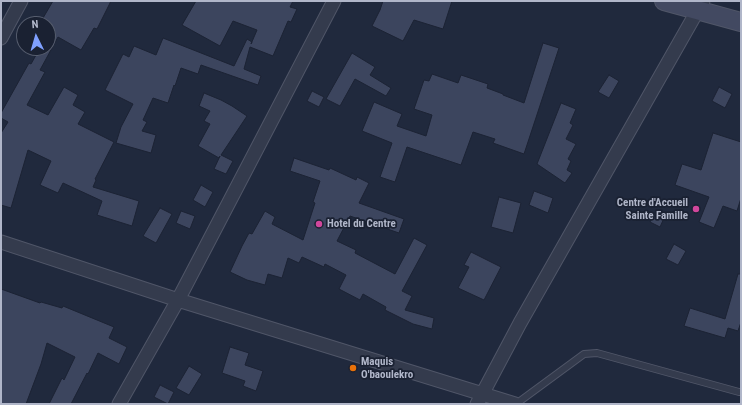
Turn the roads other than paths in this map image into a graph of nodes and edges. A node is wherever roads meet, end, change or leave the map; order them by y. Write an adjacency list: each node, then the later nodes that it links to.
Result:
1 (21, 1): 6 (street)
2 (334, 1): 8 (street)
3 (664, 1): 4 (street)
4 (701, 6): 5 (street); 10 (street)
5 (741, 22)
6 (1, 38)
7 (1, 242): 8 (street)
8 (178, 300): 10 (street); 11 (street)
9 (741, 392): 12 (lane)
10 (480, 399): 12 (street)
11 (119, 404)
12 (515, 404)

